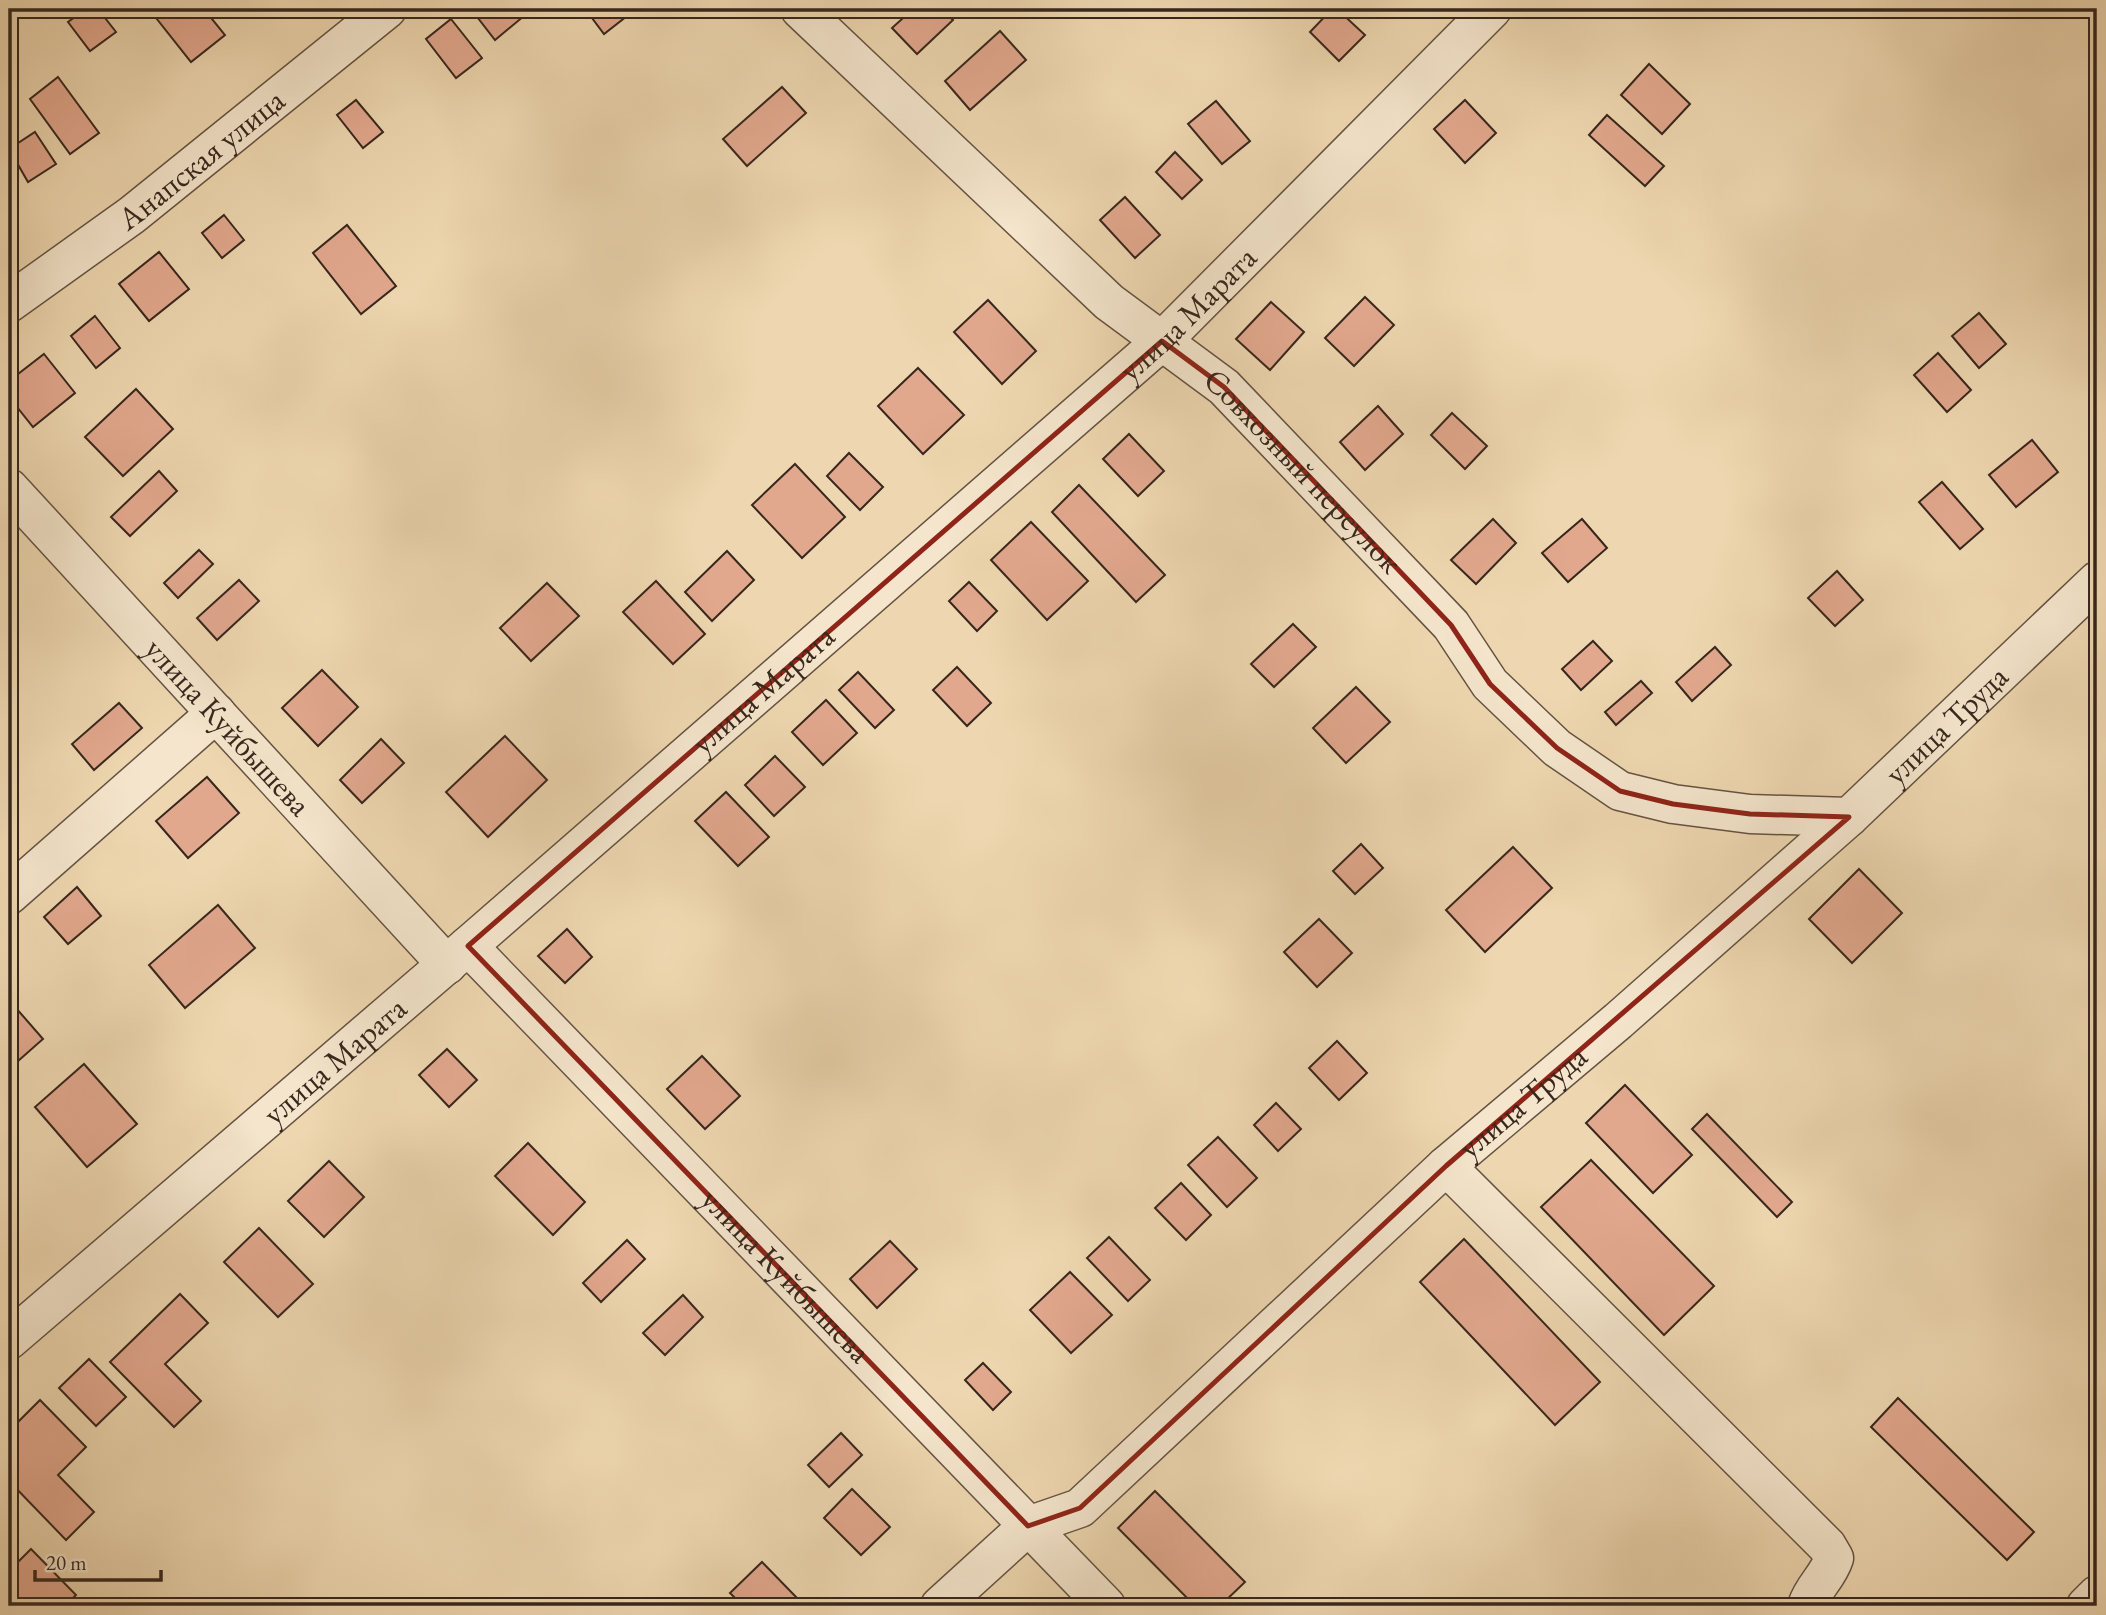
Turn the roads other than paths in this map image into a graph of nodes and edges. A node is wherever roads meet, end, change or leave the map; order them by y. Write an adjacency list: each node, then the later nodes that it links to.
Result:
1 (387, 9): 4 (street, Анапская улица)
2 (800, 9): 5 (street, Совхозный переулок)
3 (1492, 9): 5 (street, улица Марата)
4 (9, 303)
5 (1162, 341): 9 (street, Совхозный переулок); 11 (street, улица Марата)
6 (9, 488): 8 (street, улица Куйбышева)
7 (2097, 581): 9 (street, улица Труда)
8 (216, 713): 10 (street); 11 (street, улица Куйбышева)
9 (1849, 817): 12 (street, улица Труда)
10 (9, 895)
11 (458, 956): 13 (street, улица Марата); 14 (street, улица Куйбышева)
12 (1446, 1166): 14 (street, улица Труда); 18 (street)
13 (9, 1340)
14 (1028, 1526): 16 (street, улица Труда); 17 (street, улица Куйбышева)
15 (2097, 1595): 19 (street)
16 (940, 1606)
17 (1106, 1606)
18 (1807, 1606)
19 (2086, 1606)

